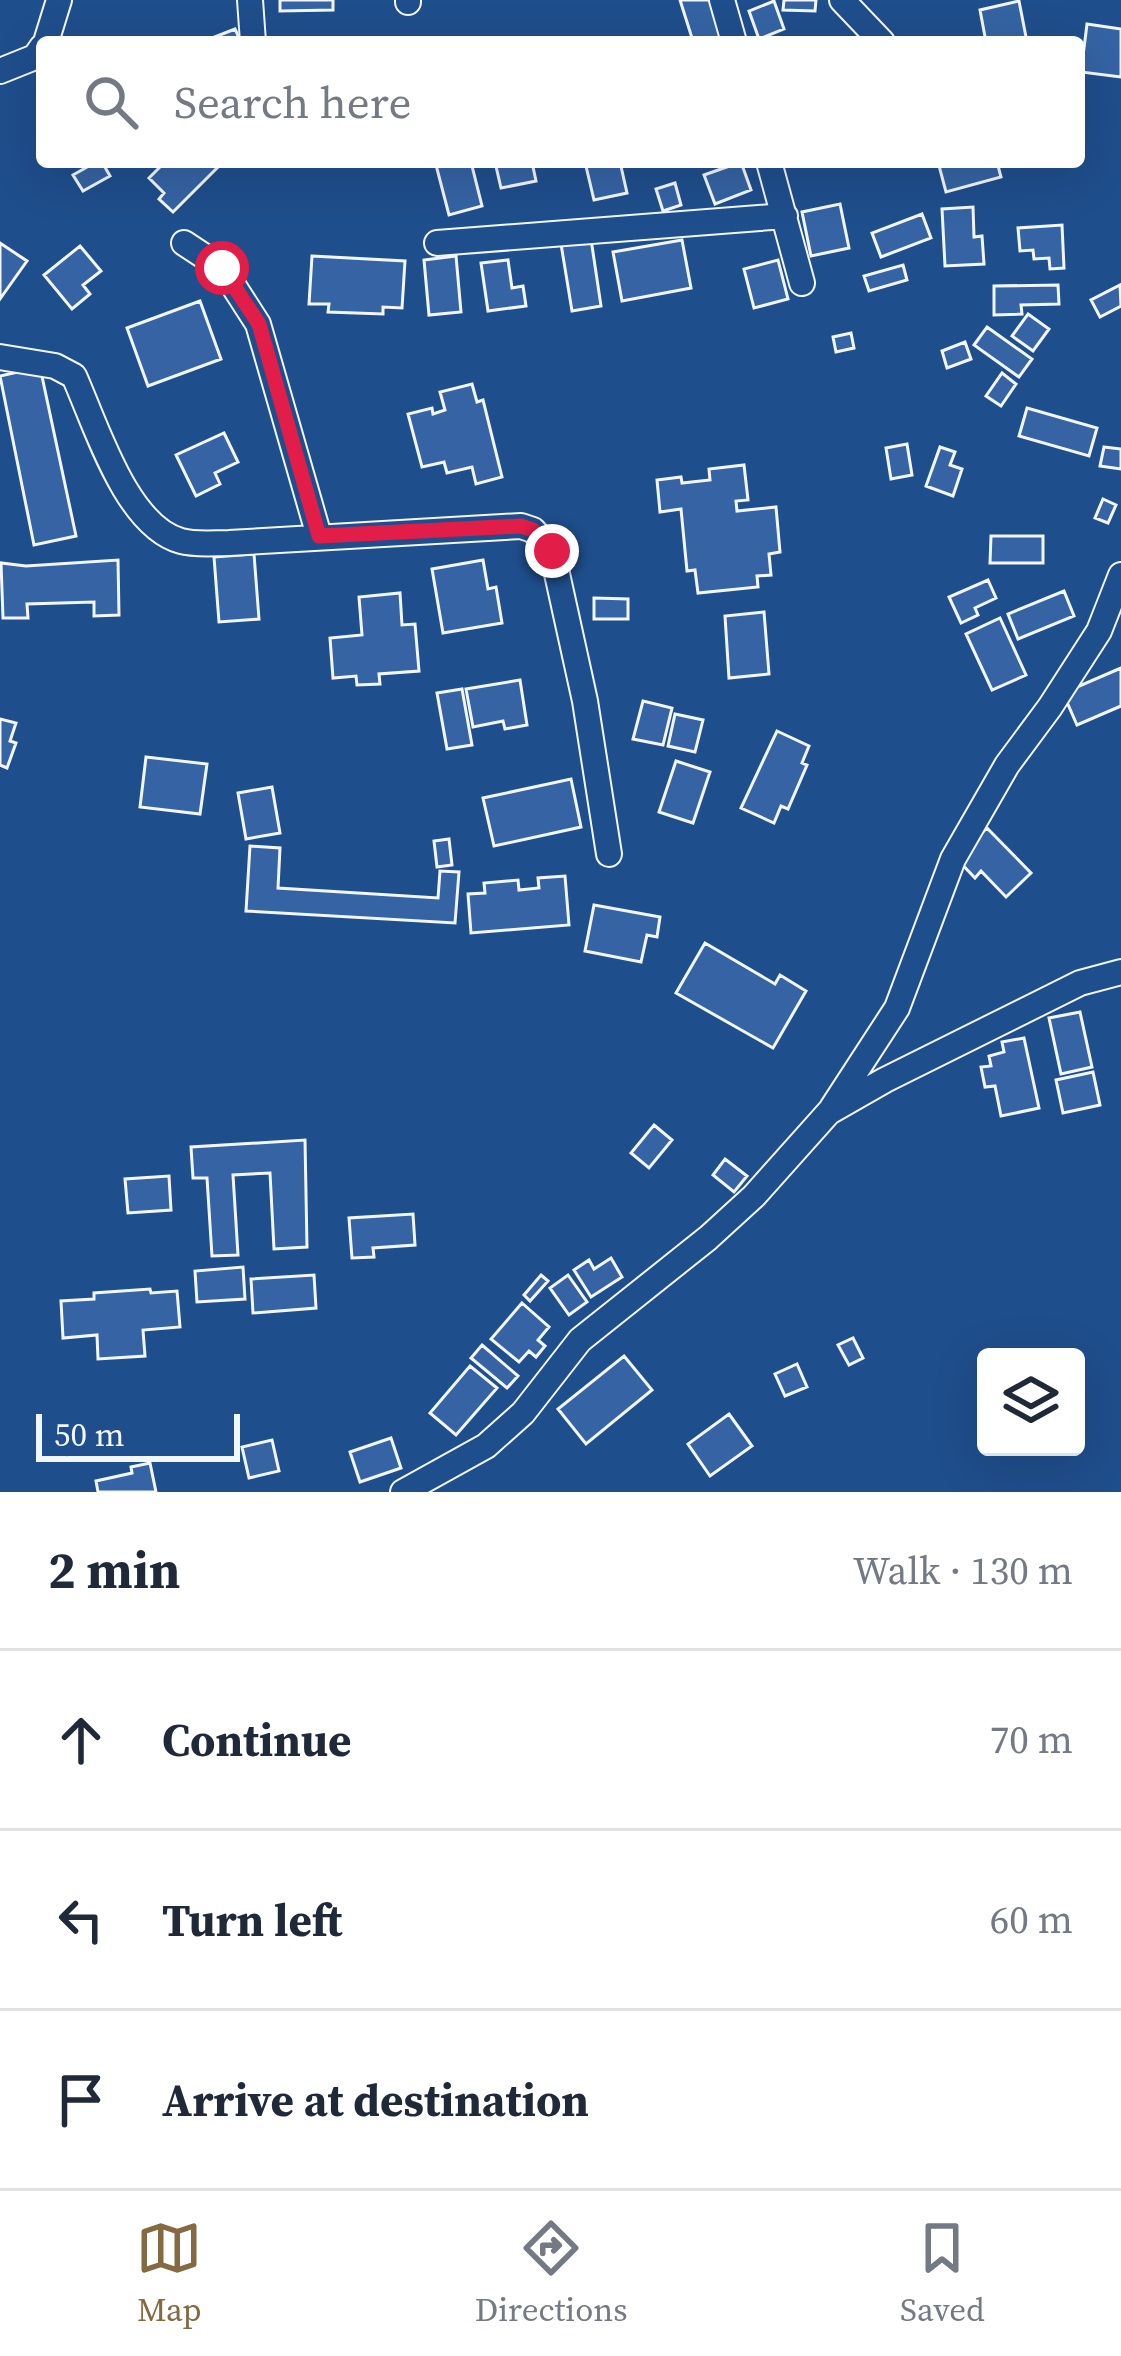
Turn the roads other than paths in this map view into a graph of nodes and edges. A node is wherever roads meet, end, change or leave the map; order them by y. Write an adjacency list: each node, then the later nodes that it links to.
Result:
1 (59, 0): 5 (street)
2 (250, 0): 6 (street)
3 (722, 0): 7 (street)
4 (842, 0): 8 (street)
5 (47, 36)
6 (253, 36)
7 (732, 36)
8 (876, 36)
9 (36, 56): 10 (street)
10 (0, 70)
11 (771, 168): 12 (street)
12 (785, 215): 13 (street); 15 (street)
13 (437, 243)
14 (184, 244): 17 (street)
15 (802, 283)
16 (0, 357): 17 (street)
17 (319, 536): 19 (street)
18 (1121, 575): 21 (street)
19 (609, 854)
20 (1121, 972): 21 (street)
21 (829, 1112): 22 (street)
22 (403, 1492)

